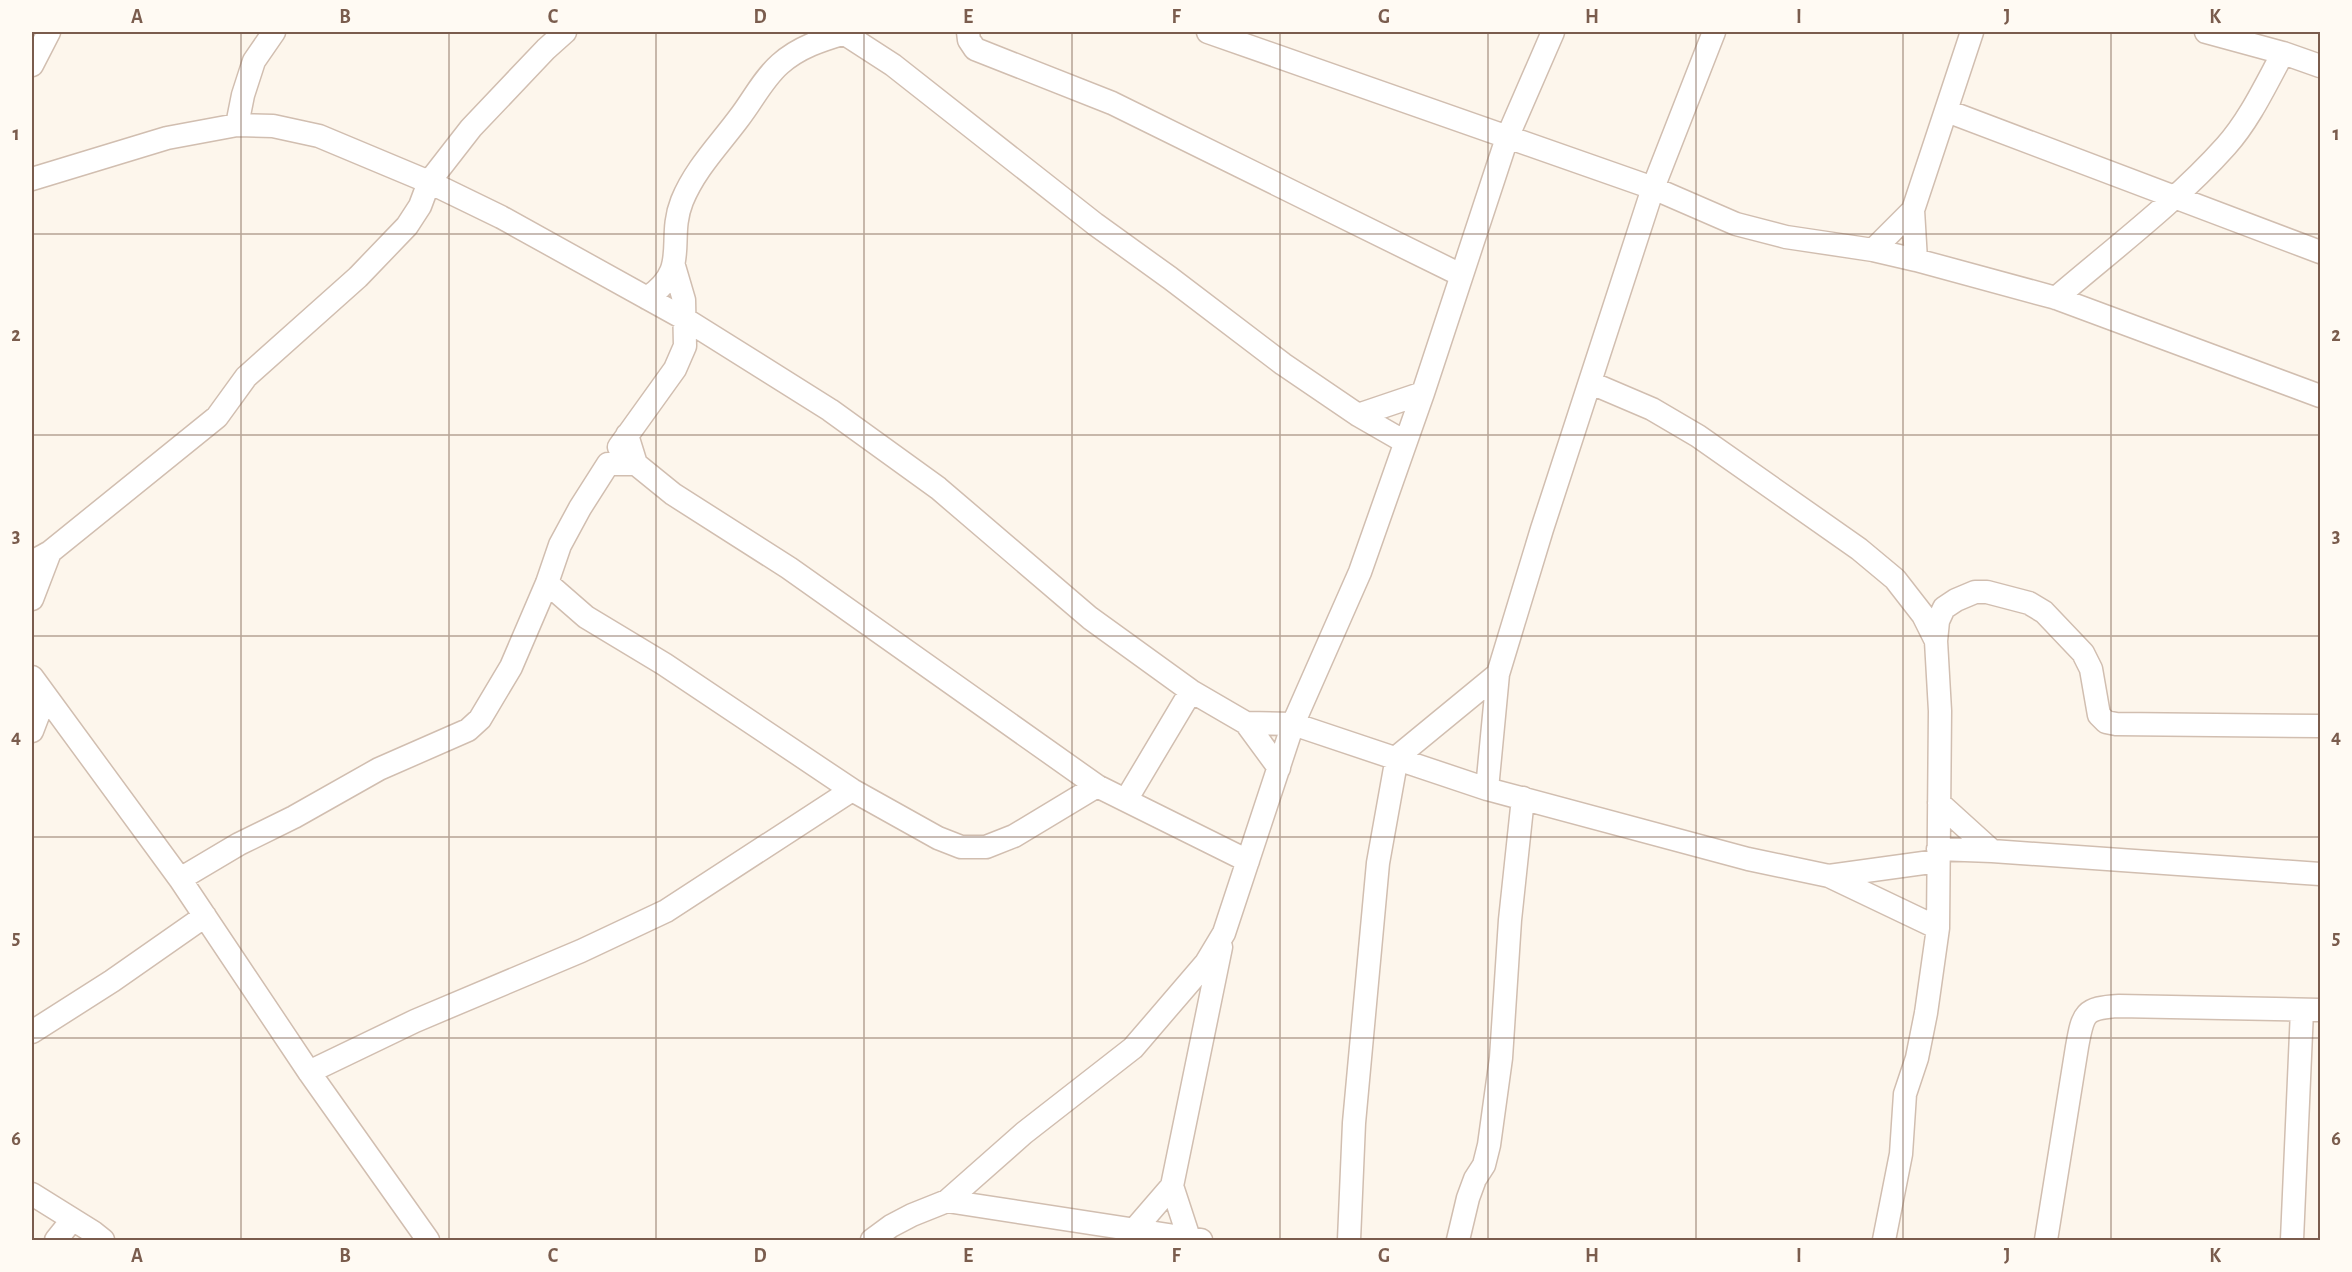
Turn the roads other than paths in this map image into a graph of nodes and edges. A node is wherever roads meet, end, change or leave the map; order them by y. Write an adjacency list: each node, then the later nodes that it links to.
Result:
1 (49, 32): 12 (street)
2 (274, 32): 15 (street)
3 (565, 32): 18 (street)
4 (844, 32): 25 (street); 33 (street)
5 (968, 32): 26 (street)
6 (1208, 32): 16 (street)
7 (1553, 32): 16 (street)
8 (1714, 32): 19 (street)
9 (1972, 32): 14 (street)
10 (2206, 32): 11 (street)
11 (2283, 53): 13 (street); 20 (street)
12 (32, 65)
13 (2320, 66)
14 (1947, 111): 20 (street); 21 (street)
15 (237, 125): 17 (street); 18 (street)
16 (1507, 138): 19 (street); 26 (street)
17 (32, 179)
18 (429, 182): 27 (street); 38 (street)
19 (1653, 188): 22 (street); 30 (street)
20 (2172, 197): 23 (street); 28 (street)
21 (1913, 210): 22 (street); 24 (street)
22 (1873, 250): 24 (street)
23 (2320, 252)
24 (1916, 260): 28 (street)
25 (674, 266): 27 (street); 29 (street)
26 (1461, 274): 31 (street)
27 (647, 298): 29 (street)
28 (2056, 298): 32 (street)
29 (685, 319): 34 (street); 44 (street)
30 (1591, 383): 41 (street); 42 (street)
31 (1423, 393): 33 (street); 35 (street)
32 (2320, 396)
33 (1358, 414): 35 (street)
34 (627, 435): 36 (street); 37 (street)
35 (1404, 442): 47 (street)
36 (608, 464): 37 (street); 39 (street)
37 (636, 464): 52 (street)
38 (41, 557): 40 (street)
39 (547, 583): 54 (street); 63 (street)
40 (32, 599)
41 (1936, 641): 48 (street); 57 (street)
42 (1498, 674): 50 (street); 53 (street)
43 (32, 677): 45 (street)
44 (1191, 692): 46 (street); 56 (street)
45 (45, 697): 49 (street); 63 (street)
46 (1246, 723): 47 (street); 51 (street)
47 (1293, 724): 50 (street); 51 (street)
48 (2320, 726)
49 (32, 731)
50 (1397, 758): 53 (street); 80 (street)
51 (1279, 768): 60 (street)
52 (1097, 786): 54 (street); 56 (street)
53 (1487, 789): 55 (street)
54 (852, 790): 69 (street)
55 (1523, 798): 62 (street); 81 (street)
56 (1126, 800): 60 (street)
57 (1939, 803): 58 (street); 59 (street)
58 (1992, 851): 59 (street); 61 (street)
59 (1938, 855): 62 (street); 65 (street)
60 (1248, 861): 66 (street)
61 (2320, 874)
62 (1829, 876): 65 (street)
63 (180, 879): 64 (street)
64 (205, 916): 68 (street); 69 (street)
65 (1938, 928): 82 (street)
66 (1224, 933): 70 (street); 72 (street)
67 (2311, 1010): 83 (street); 84 (street)
68 (32, 1032)
69 (309, 1072): 78 (street)
70 (1172, 1186): 74 (street); 75 (street)
71 (32, 1194): 73 (street)
72 (947, 1201): 74 (street); 79 (street)
73 (72, 1220): 76 (street); 77 (street)
74 (1134, 1230): 75 (street)
75 (1196, 1239)
76 (56, 1240)
77 (103, 1240)
78 (428, 1240)
79 (872, 1240)
80 (1349, 1240)
81 (1458, 1240)
82 (1884, 1240)
83 (2046, 1240)
84 (2292, 1240)

